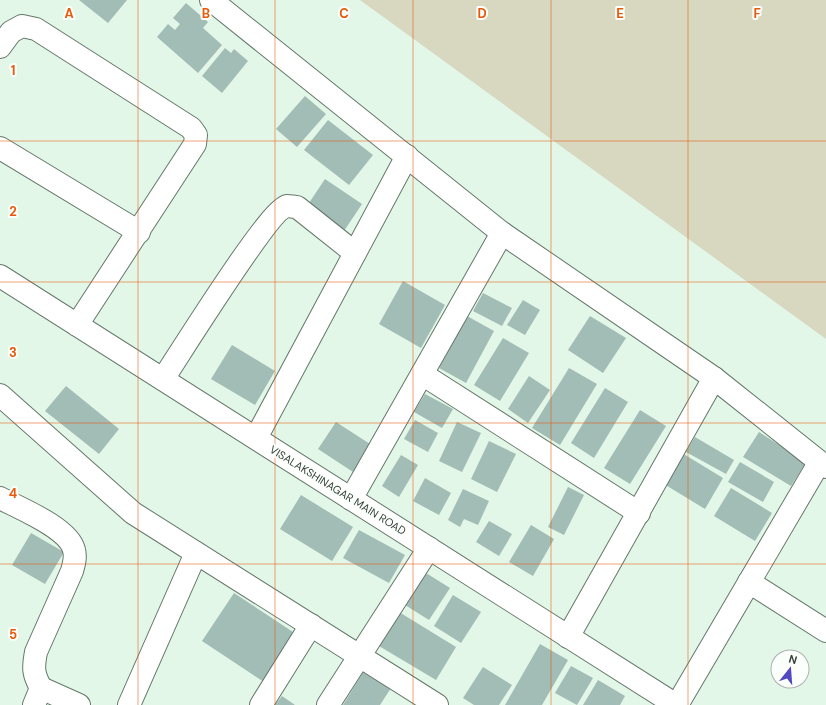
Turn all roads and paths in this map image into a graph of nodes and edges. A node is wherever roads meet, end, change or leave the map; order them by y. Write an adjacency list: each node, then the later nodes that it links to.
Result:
1 (212, 0): 4 (street)
2 (0, 47): 5 (street)
3 (0, 148): 5 (street)
4 (407, 156): 6 (street); 7 (street)
5 (138, 232): 9 (street)
6 (502, 233): 10 (street); 11 (street)
7 (355, 253): 12 (street); 14 (street)
8 (0, 277): 9 (street, VISALAKSHINAGAR MAIN ROAD)
9 (77, 325): 12 (street, VISALAKSHINAGAR MAIN ROAD)
10 (422, 374): 17 (street); 18 (street)
11 (714, 378): 15 (street); 18 (street)
12 (163, 380): 14 (street, VISALAKSHINAGAR MAIN ROAD)
13 (0, 396): 20 (street)
14 (256, 438): 17 (street, VISALAKSHINAGAR MAIN ROAD)
15 (822, 465): 21 (street)
16 (0, 498): 26 (street)
17 (351, 499): 19 (street, VISALAKSHINAGAR MAIN ROAD)
18 (639, 513): 24 (street)
19 (429, 548): 24 (street, VISALAKSHINAGAR MAIN ROAD); 25 (street)
20 (196, 553): 22 (street); 28 (street)
21 (749, 582): 23 (street); 32 (street)
22 (311, 625): 25 (street); 29 (street)
23 (826, 631)
24 (568, 637): 32 (street, VISALAKSHINAGAR MAIN ROAD)
25 (360, 656): 30 (street); 31 (street)
26 (37, 696): 27 (street)
27 (79, 705)
28 (129, 705)
29 (261, 705)
30 (328, 705)
31 (437, 705)
32 (677, 705)

